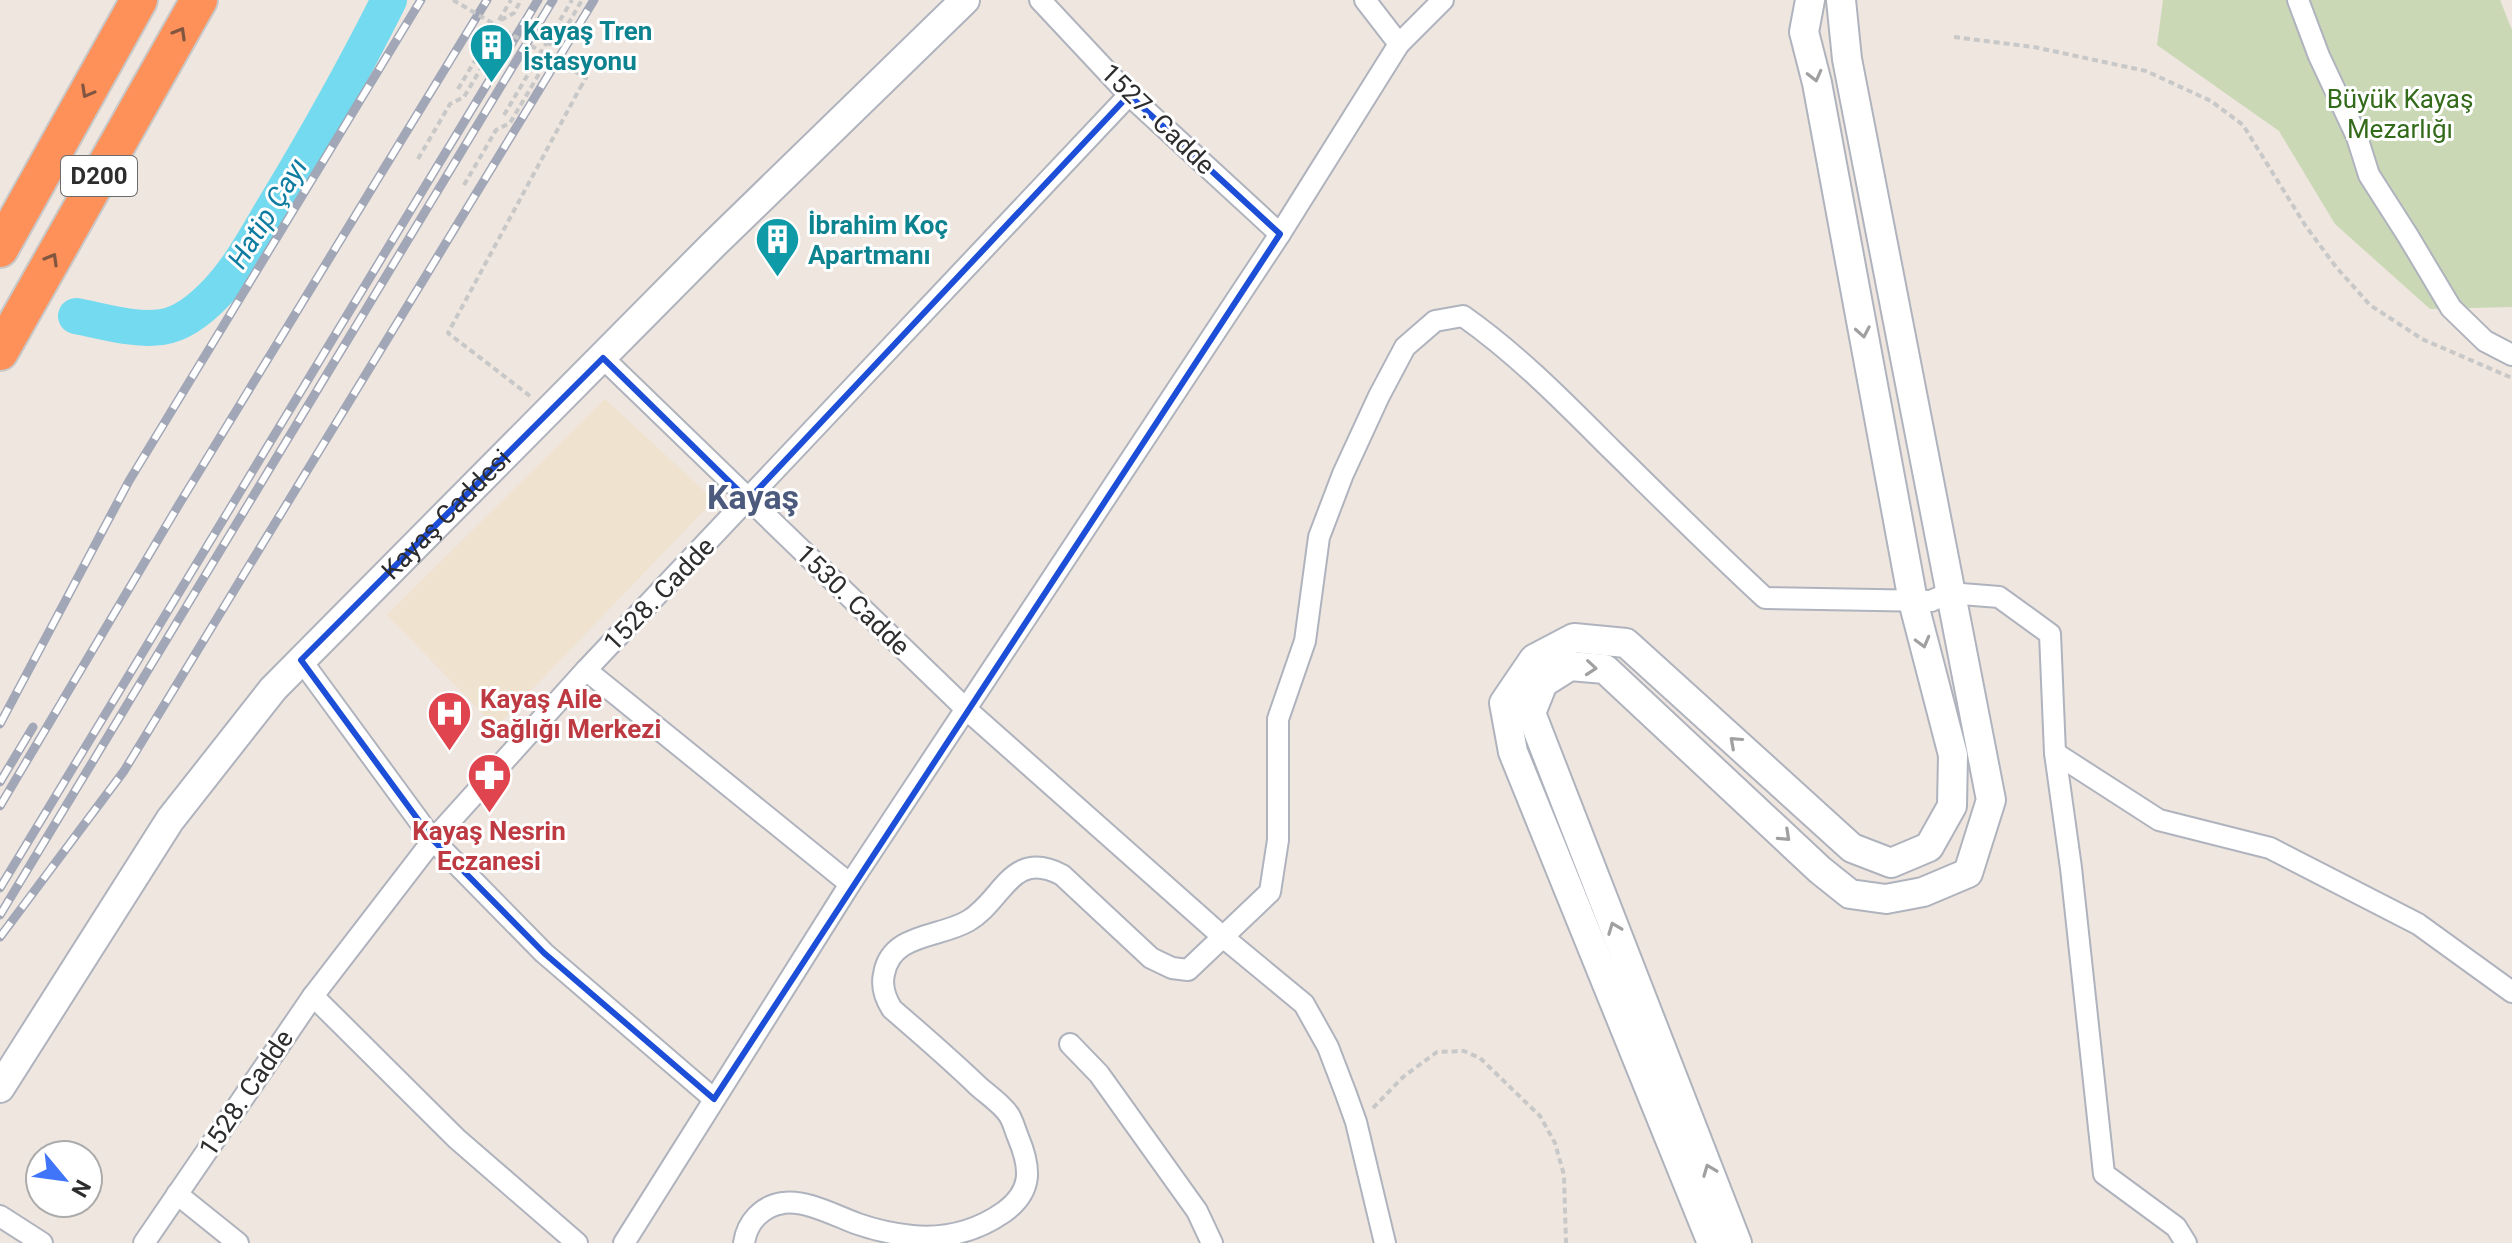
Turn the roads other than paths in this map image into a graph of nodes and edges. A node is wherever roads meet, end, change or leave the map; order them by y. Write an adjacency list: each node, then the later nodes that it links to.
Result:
1 (139, 0): 13 (highway, D200, one-way to 13)
2 (199, 0): 14 (highway, D200, one-way to 2)
3 (965, 0): 17 (street, Kayaş Caddesi)
4 (1040, 0): 11 (street, 1527. Cadde)
5 (1365, 0): 10 (street)
6 (1443, 0): 10 (street)
7 (1810, 0): 21 (street, one-way to 21)
8 (1841, 0): 20 (street)
9 (2298, 0): 16 (street)
10 (1399, 44): 12 (street)
11 (1129, 95): 12 (street, 1527. Cadde); 19 (street, 1528. Cadde)
12 (1280, 234): 24 (street)
13 (3, 238)
14 (20, 315): 15 (highway, D200); 18 (highway)
15 (0, 352)
16 (2512, 355)
17 (603, 358): 19 (street, 1530. Cadde); 22 (street, Kayaş Caddesi)
18 (0, 382)
19 (748, 500): 23 (street, 1528. Cadde); 24 (street, 1530. Cadde)
20 (1949, 593): 21 (street); 25 (street); 45 (street, one-way to 20)
21 (1913, 601): 28 (street); 44 (street, one-way to 44)
22 (301, 660): 26 (street); 32 (street, Kayaş Caddesi)
23 (586, 670): 26 (street, 1528. Cadde); 27 (street)
24 (966, 709): 27 (street); 28 (street, 1530. Cadde)
25 (2055, 753): 29 (street); 46 (street)
26 (433, 840): 30 (street, 1528. Cadde); 33 (street)
27 (850, 884): 33 (street)
28 (1223, 937): 41 (street); 43 (street, 1530. Cadde)
29 (2512, 992)
30 (313, 996): 34 (street, 1528. Cadde); 39 (street)
31 (1070, 1044): 42 (street)
32 (0, 1088)
33 (714, 1099): 40 (street)
34 (177, 1194): 37 (street, 1528. Cadde); 38 (street)
35 (0, 1216): 36 (street)
36 (42, 1243)
37 (144, 1243)
38 (238, 1243)
39 (577, 1243)
40 (624, 1243)
41 (744, 1243)
42 (1212, 1243)
43 (1385, 1243)
44 (1712, 1243)
45 (1737, 1243)
46 (2186, 1243)

